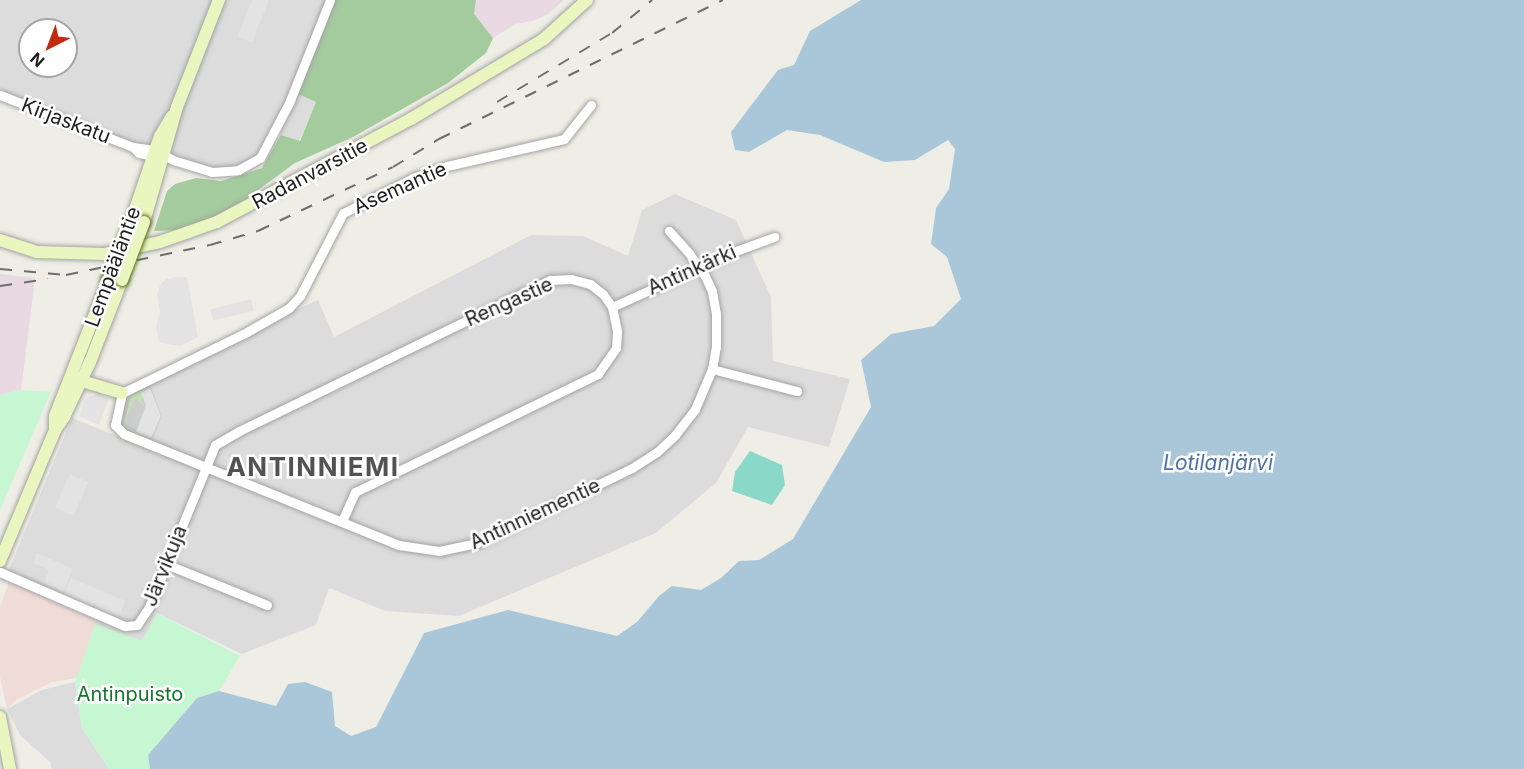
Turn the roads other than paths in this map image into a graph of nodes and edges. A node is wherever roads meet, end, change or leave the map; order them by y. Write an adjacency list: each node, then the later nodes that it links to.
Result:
1 (218, 0): 6 (main road, Lempääläntie)
2 (330, 0): 6 (street, Kirjaskatu)
3 (587, 0): 9 (main road, Radanvarsitie)
4 (0, 95): 6 (street, Kirjaskatu)
5 (591, 105): 15 (street, Asemantie)
6 (157, 155): 13 (main road, Lempääläntie, bridge); 13 (main road, Lempääläntie, bridge)
7 (669, 231): 10 (street, Antinniementie)
8 (774, 237): 10 (street, Antinkärki)
9 (0, 240)
10 (700, 268): 11 (street, Antinkärki); 12 (street, Antinniementie)
11 (612, 307): 16 (street, Rengastie); 17 (street)
12 (712, 369): 14 (street); 17 (street, Antinniementie)
13 (78, 377): 15 (main road); 18 (main road, Lempääläntie)
14 (797, 391)
15 (122, 393): 16 (street, Antinniementie)
16 (205, 467): 17 (street, Antinniementie); 19 (street, Järvikuja)
17 (342, 521)
18 (0, 561)
19 (166, 564): 20 (street, Järvikuja); 21 (street)
20 (0, 572)
21 (267, 605)
22 (0, 717): 24 (main road)
23 (0, 742): 24 (main road)
24 (9, 767)

